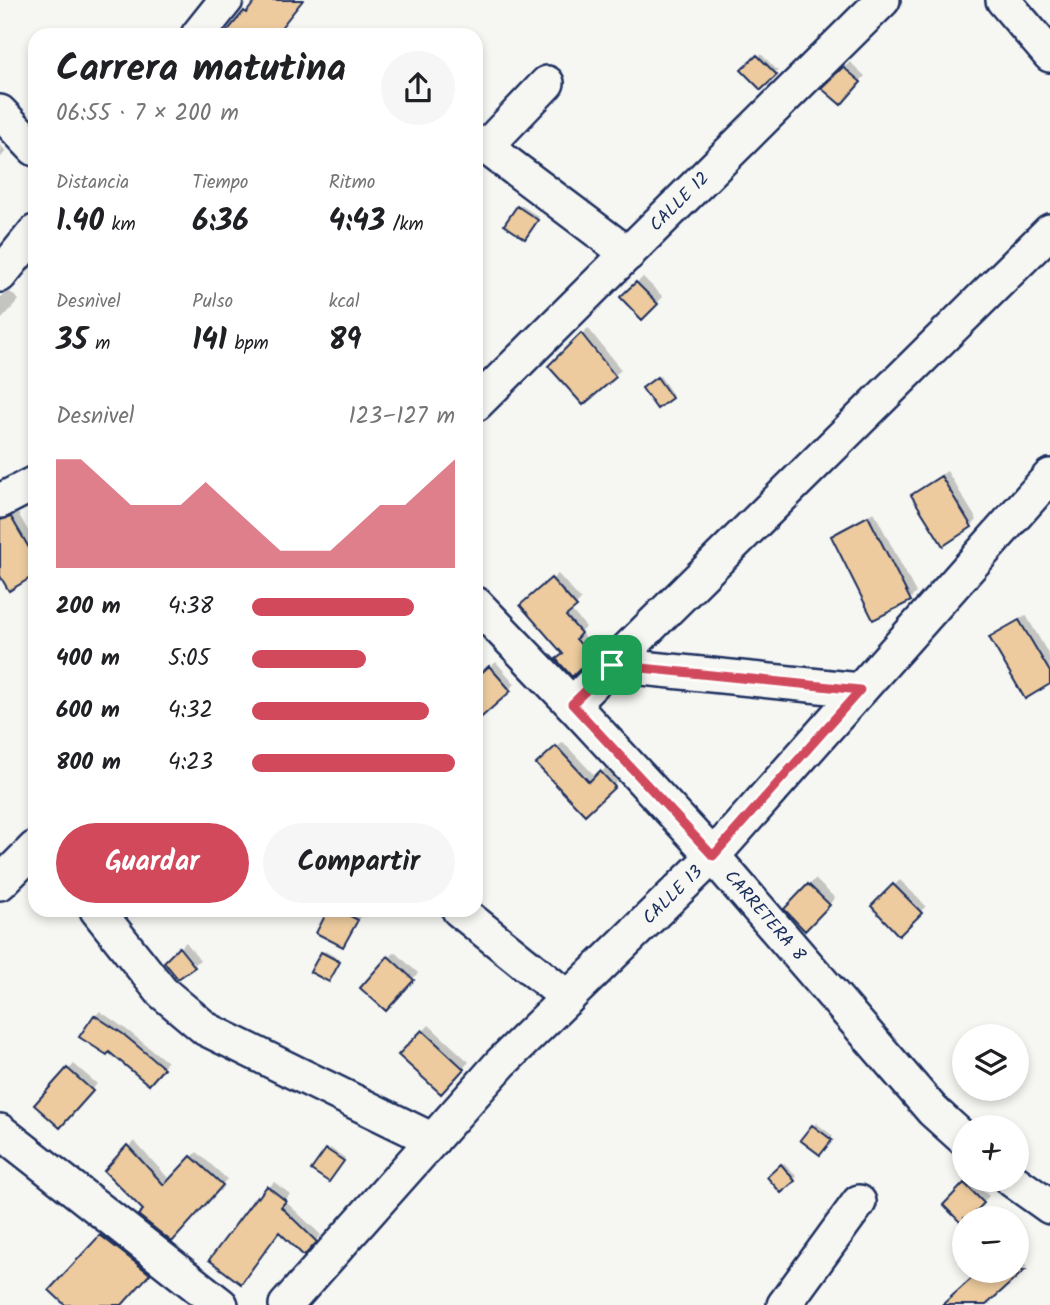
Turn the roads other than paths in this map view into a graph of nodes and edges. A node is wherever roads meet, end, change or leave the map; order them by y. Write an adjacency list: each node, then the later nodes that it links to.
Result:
1 (226, 0): 4 (street)
2 (883, 0): 11 (street, CALLE 12)
3 (1003, 0): 5 (street)
4 (204, 28)
5 (1050, 55)
6 (547, 83): 11 (street)
7 (0, 112): 8 (street)
8 (28, 142)
9 (1050, 231): 18 (street)
10 (28, 241): 12 (street)
11 (628, 254): 13 (street, CALLE 12)
12 (0, 275)
13 (483, 397)
14 (1050, 475): 19 (street, CALLE 13)
15 (28, 487): 16 (street)
16 (0, 501)
17 (483, 611): 20 (street, CARRETERA 8)
18 (612, 665): 19 (street); 20 (street)
19 (860, 690): 22 (street, CALLE 13)
20 (572, 704): 22 (street, CARRETERA 8)
21 (28, 855): 23 (street)
22 (713, 856): 26 (street, CALLE 13); 27 (street, CARRETERA 8)
23 (0, 883)
24 (103, 917): 29 (street)
25 (468, 917): 26 (street)
26 (568, 998): 29 (street, CALLE 13)
27 (952, 1128)
28 (0, 1131): 33 (street)
29 (433, 1140): 34 (street, CALLE 13)
30 (1029, 1192): 32 (street)
31 (859, 1202): 35 (street)
32 (1050, 1207)
33 (221, 1305)
34 (286, 1305)
35 (784, 1305)

